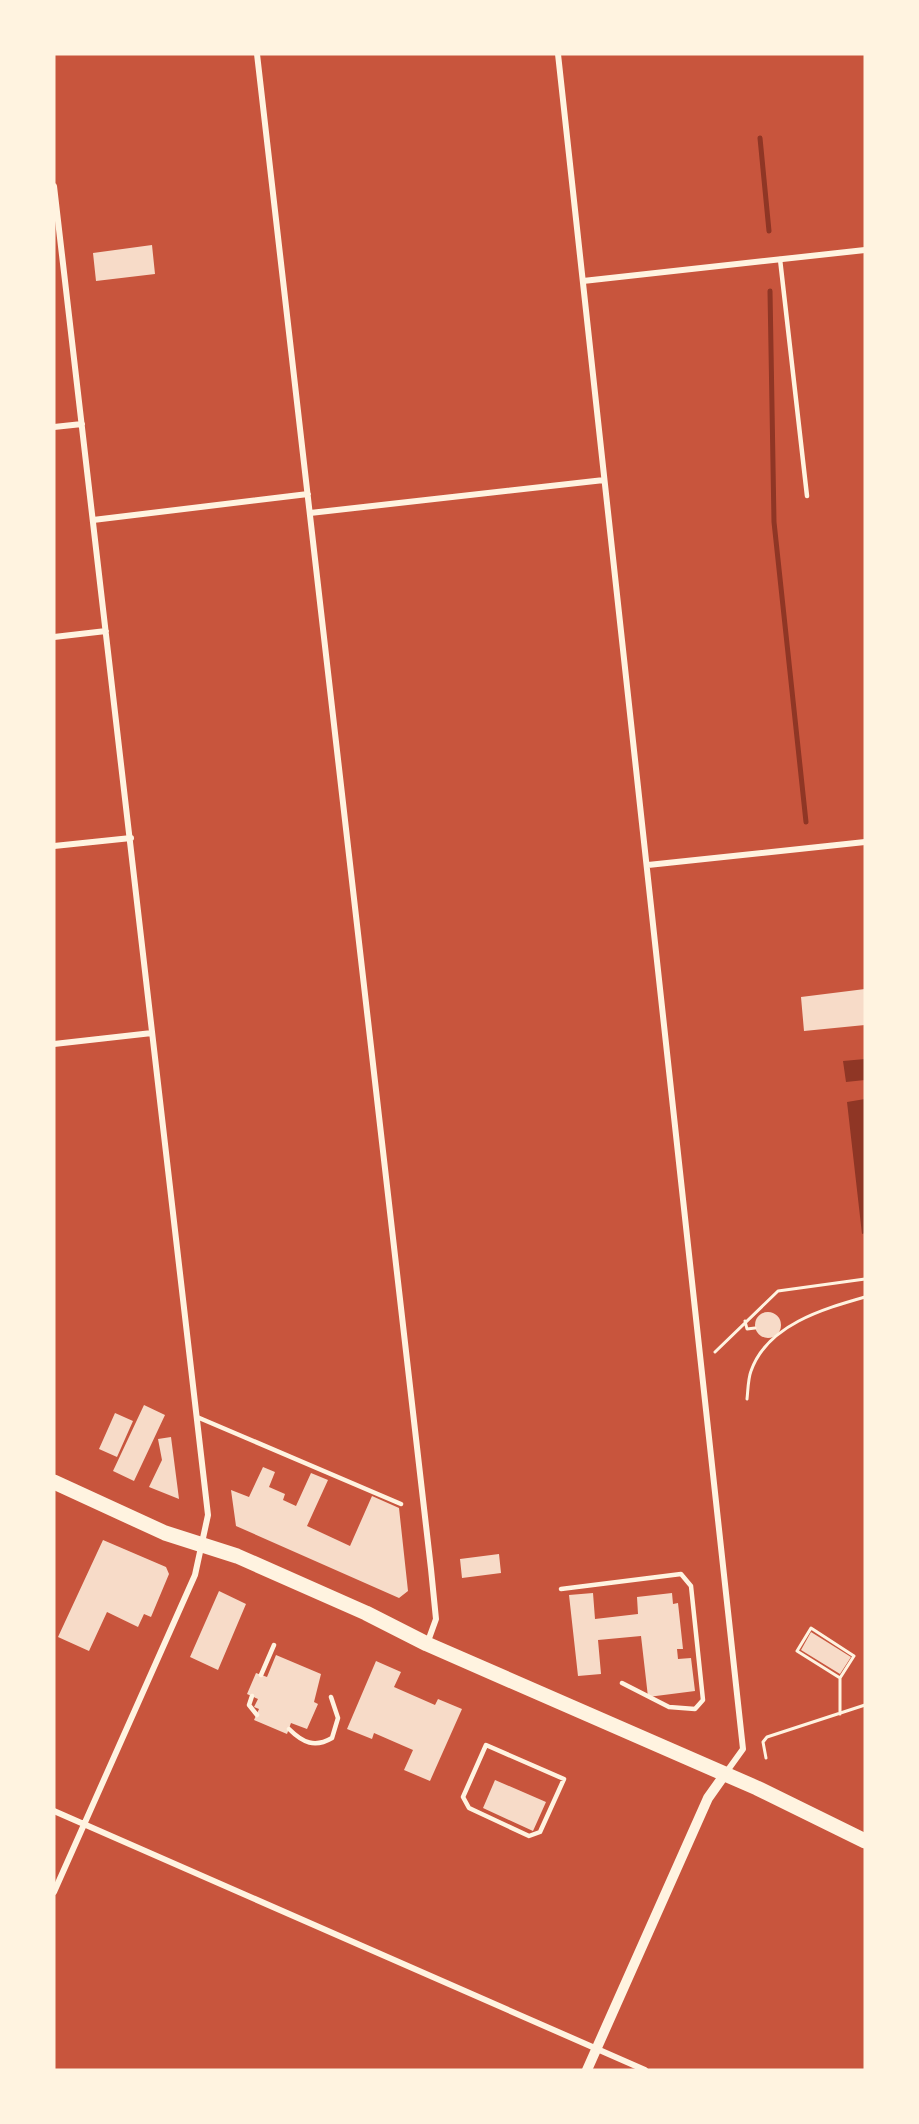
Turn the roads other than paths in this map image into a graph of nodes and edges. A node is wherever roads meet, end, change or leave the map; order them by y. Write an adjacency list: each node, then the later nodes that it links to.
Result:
1 (256, 54): 11 (street)
2 (558, 54): 7 (street)
3 (54, 186): 4 (street)
4 (56, 217): 8 (street)
5 (865, 250): 6 (street)
6 (780, 259): 7 (street); 12 (lane)
7 (583, 281): 10 (street)
8 (82, 424): 9 (street); 14 (street)
9 (54, 427)
10 (604, 480): 13 (street); 20 (street)
11 (308, 494): 13 (street); 14 (street)
12 (807, 496)
13 (310, 513): 28 (street)
14 (93, 520): 15 (street)
15 (106, 631): 16 (street); 17 (street)
16 (54, 636)
17 (131, 838): 19 (street); 21 (street)
18 (865, 842): 20 (street)
19 (54, 846)
20 (648, 865): 37 (street)
21 (152, 1033): 22 (street); 23 (street)
22 (54, 1044)
23 (196, 1417): 25 (lane); 26 (street)
24 (54, 1482): 26 (main road)
25 (401, 1504)
26 (202, 1544): 28 (main road); 39 (street)
27 (561, 1589): 31 (lane)
28 (427, 1644): 37 (main road)
29 (274, 1645): 30 (lane)
30 (261, 1675)
31 (622, 1683)
32 (252, 1696): 34 (lane)
33 (331, 1697): 35 (lane)
34 (257, 1715)
35 (289, 1729)
36 (486, 1745): 36 (lane)
37 (725, 1774): 40 (main road); 42 (street)
38 (54, 1811): 39 (street)
39 (83, 1824): 41 (street); 42 (street)
40 (865, 1841)
41 (54, 1892)
42 (596, 2049): 43 (street); 44 (street)
43 (587, 2070)
44 (645, 2070)

